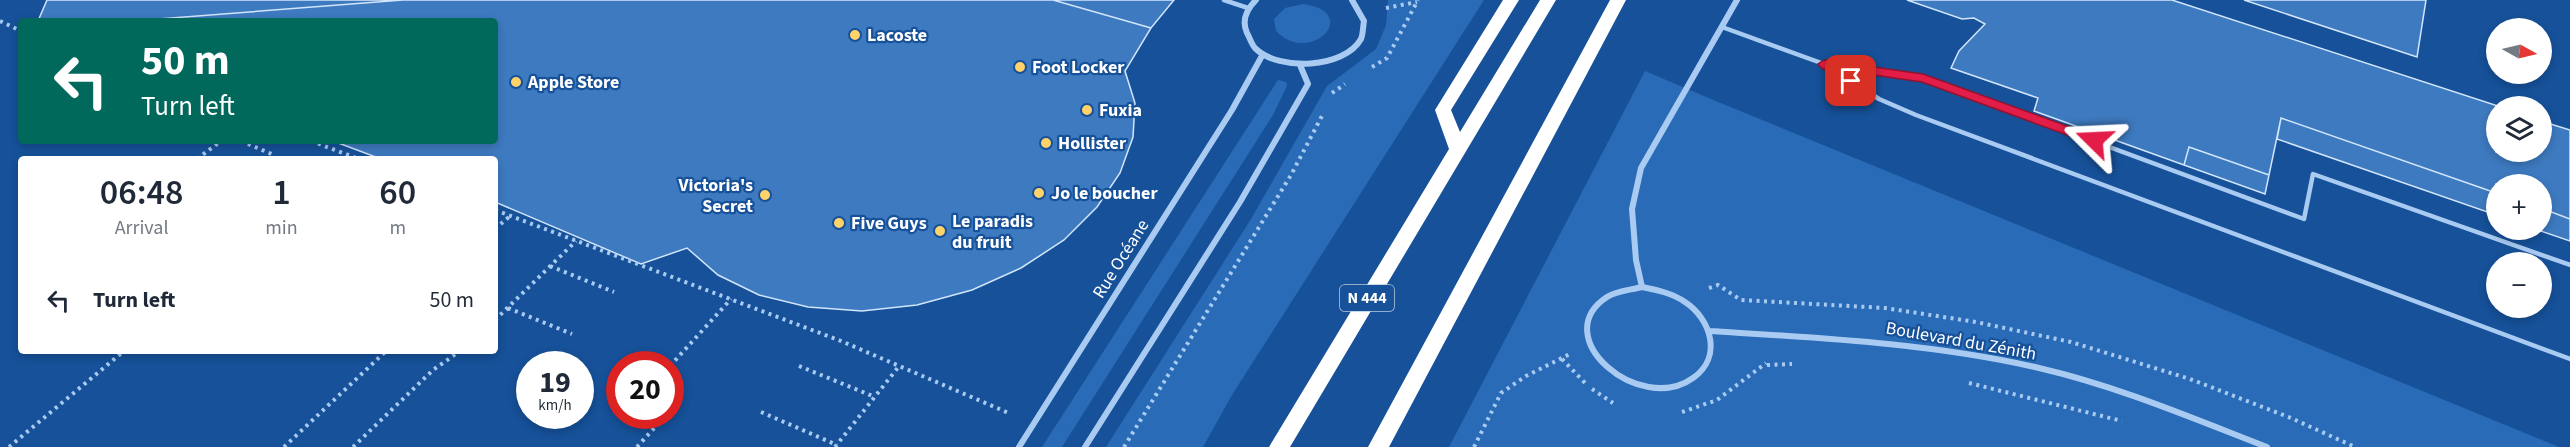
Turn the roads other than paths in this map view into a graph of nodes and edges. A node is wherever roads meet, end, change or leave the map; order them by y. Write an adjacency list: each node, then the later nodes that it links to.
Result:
1 (1224, 0): 8 (lane)
2 (1256, 0): 8 (street)
3 (1352, 0): 12 (street)
4 (1511, 0): 13 (highway)
5 (1548, 0): 13 (highway, N 444)
6 (1618, 0): 21 (highway)
7 (1737, 0): 9 (street)
8 (1248, 8): 10 (street)
9 (1722, 27): 11 (lane); 15 (street)
10 (1263, 54): 12 (street); 18 (street, Rue Océane)
11 (1824, 64): 14 (lane); 17 (lane)
12 (1300, 65): 19 (street)
13 (1458, 150): 20 (highway, N 444)
14 (2570, 265)
15 (1642, 287): 16 (street); 16 (street)
16 (1709, 331): 22 (street, Boulevard du Zénith)
17 (2570, 359)
18 (1019, 447)
19 (1085, 447)
20 (1279, 447)
21 (1378, 447)
22 (2267, 447)

